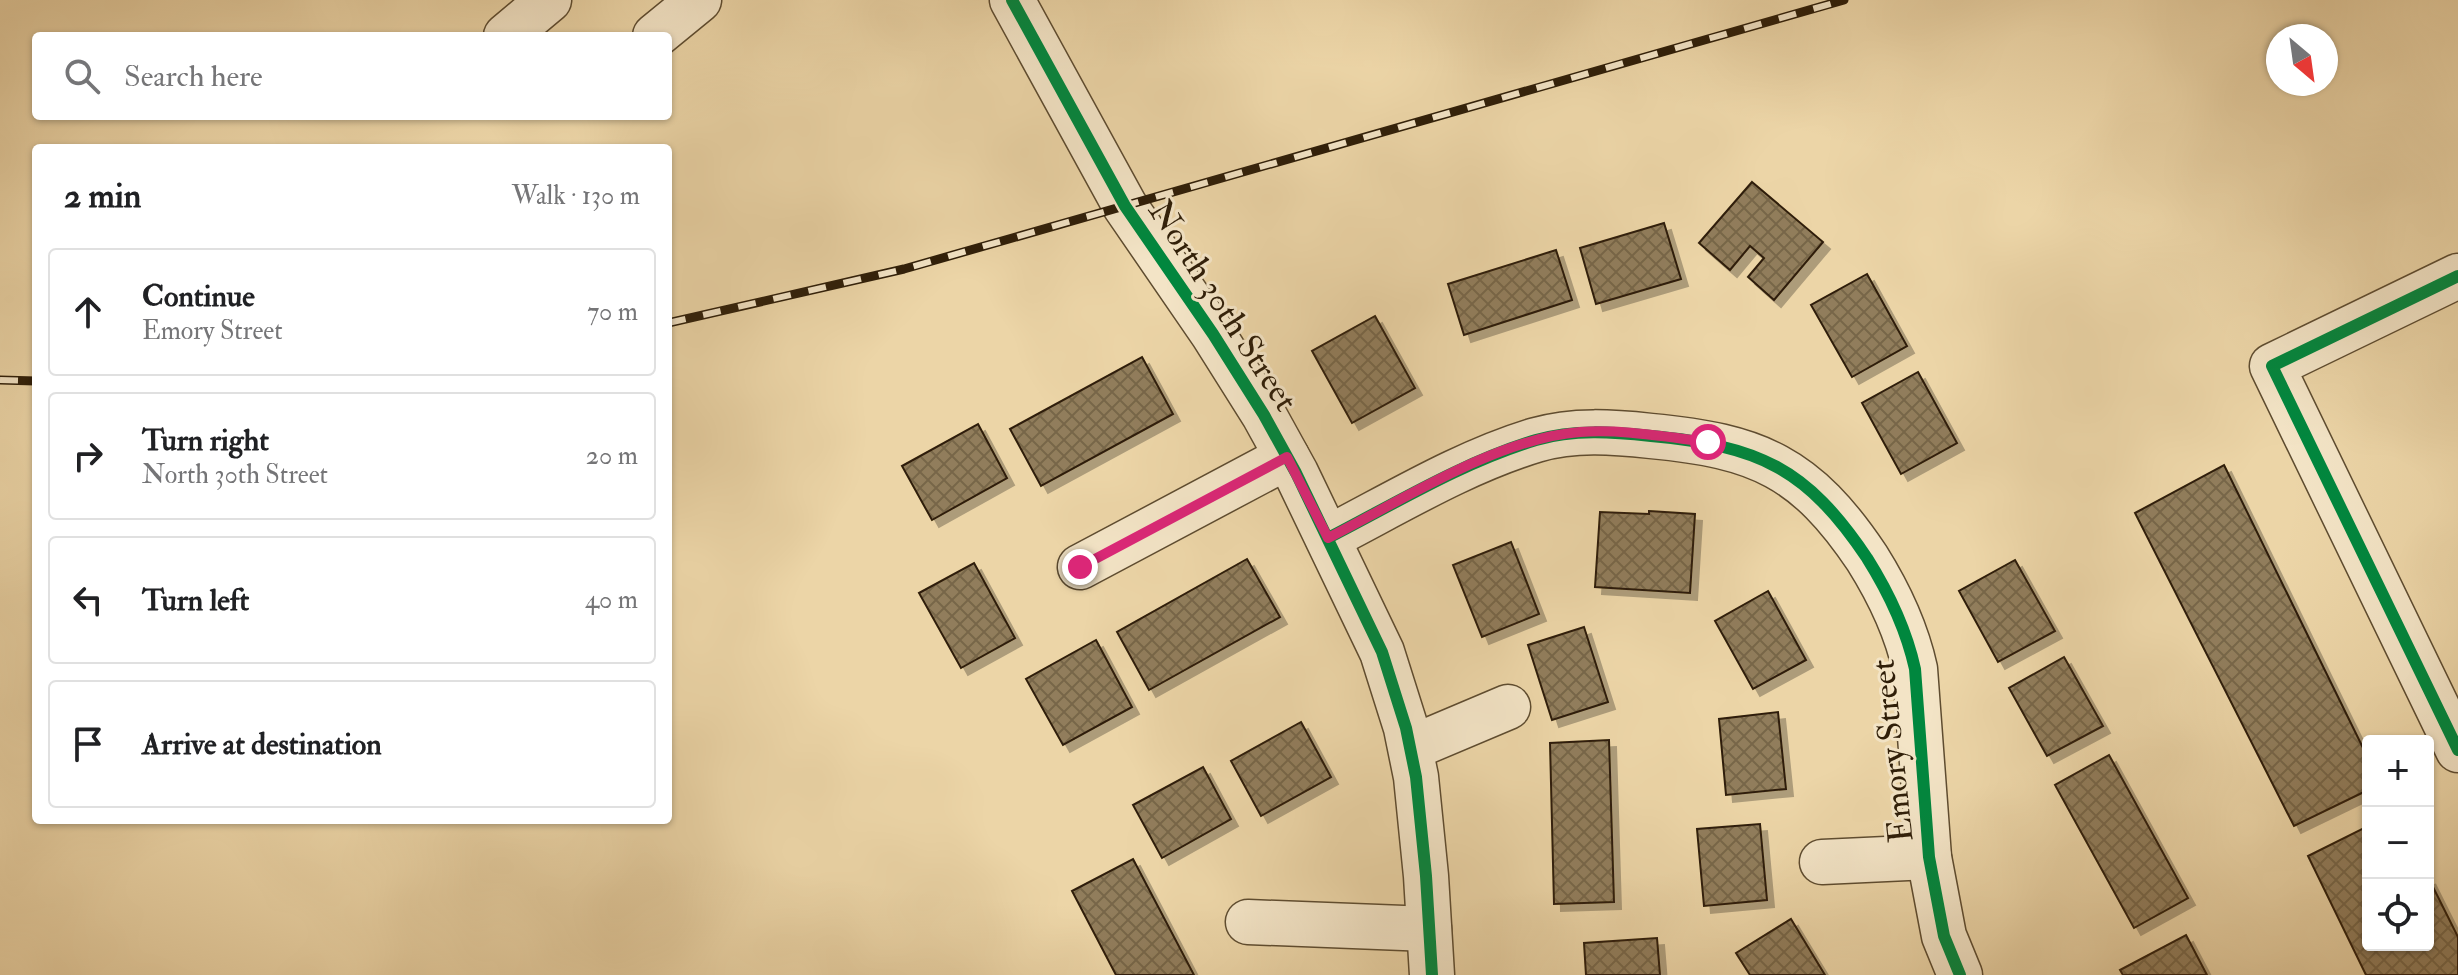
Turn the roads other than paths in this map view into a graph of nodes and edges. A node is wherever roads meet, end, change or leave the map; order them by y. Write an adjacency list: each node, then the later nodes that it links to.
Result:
1 (549, 0): 4 (street)
2 (699, 0): 5 (street)
3 (1012, 0): 7 (street, North 30th Street)
4 (511, 32)
5 (660, 32)
6 (2458, 276): 12 (street)
7 (1287, 457): 8 (street, North 30th Street); 9 (street)
8 (1328, 538): 11 (street, North 30th Street); 13 (street, Emory Street)
9 (1080, 567)
10 (1508, 707): 11 (street)
11 (1411, 748): 16 (street, North 30th Street)
12 (2458, 750)
13 (1929, 857): 14 (street); 18 (street, Emory Street)
14 (1822, 862)
15 (1248, 922): 16 (street)
16 (1429, 929): 17 (street, North 30th Street)
17 (1432, 975)
18 (1960, 975)

